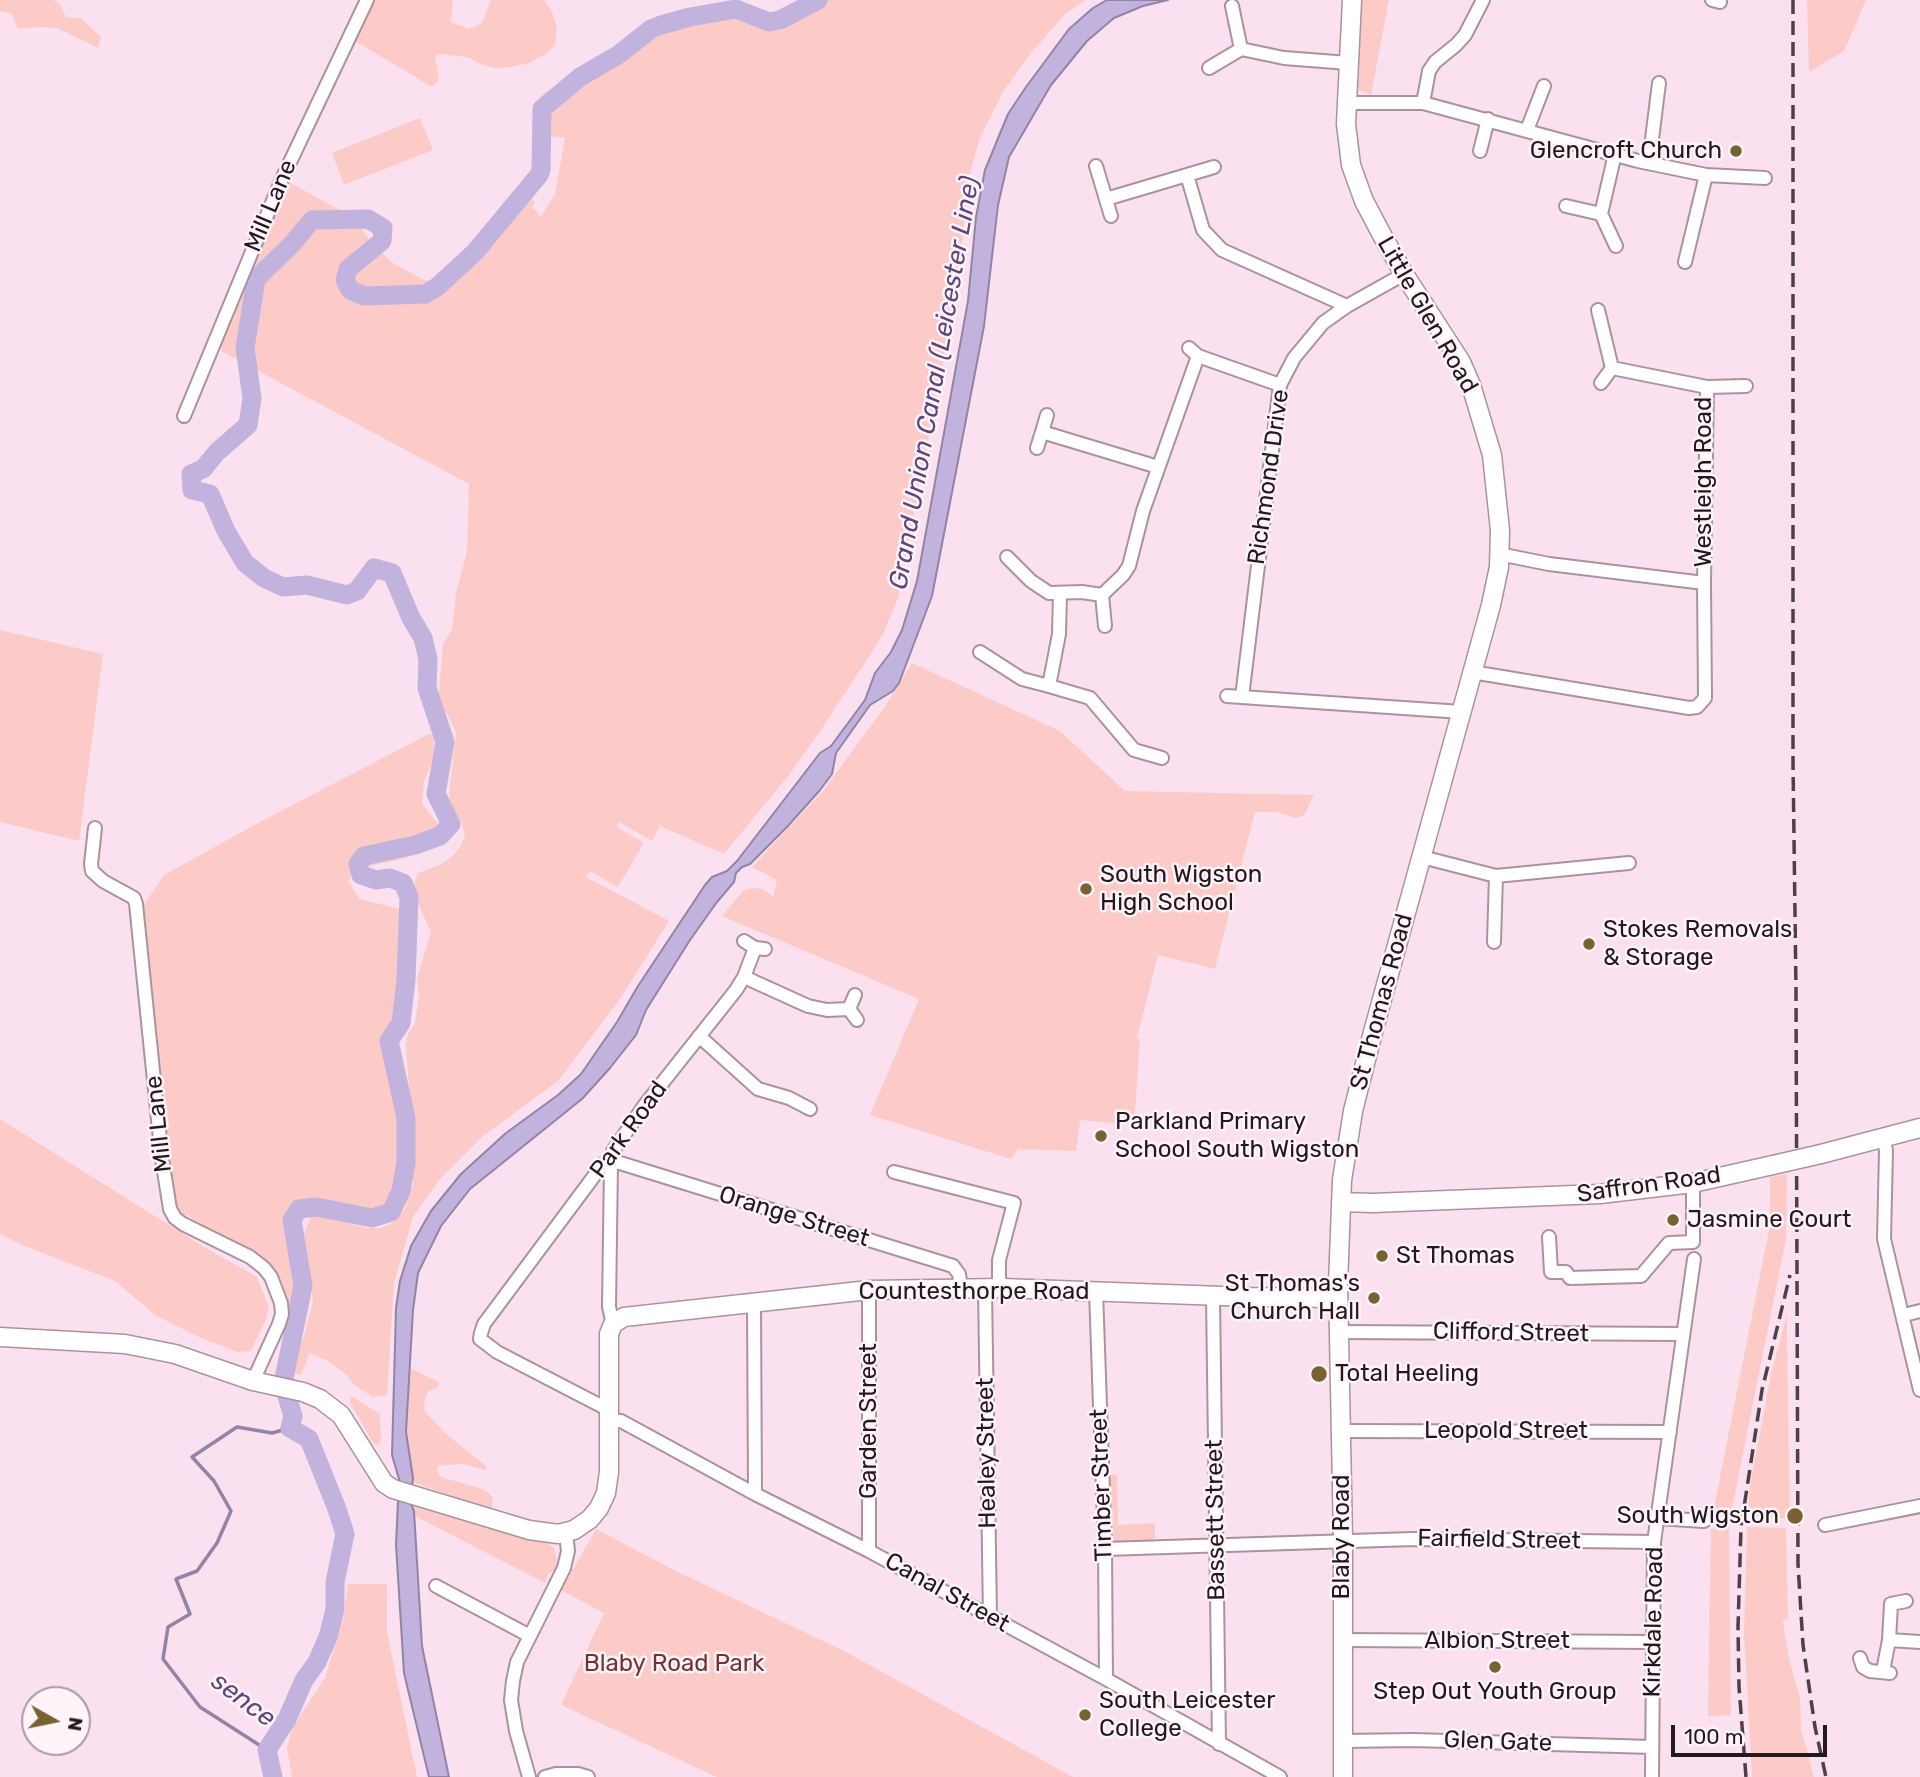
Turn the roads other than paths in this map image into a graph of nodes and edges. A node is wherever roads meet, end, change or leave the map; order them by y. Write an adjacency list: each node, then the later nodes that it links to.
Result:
1 (367, 0): 37 (street, Mill Lane)
2 (1352, 0): 6 (main road, Little Glen Road)
3 (1483, 0): 11 (street)
4 (1232, 6): 5 (street)
5 (1241, 49): 6 (street); 7 (street)
6 (1348, 63): 10 (main road, Little Glen Road)
7 (1209, 68)
8 (1659, 83): 16 (street)
9 (1544, 86): 13 (street)
10 (1346, 103): 11 (street); 28 (main road, Little Glen Road)
11 (1423, 103): 12 (street)
12 (1488, 120): 13 (street); 14 (street)
13 (1527, 130): 15 (street)
14 (1480, 151)
15 (1615, 155): 16 (street); 24 (street)
16 (1649, 163): 20 (street)
17 (1096, 166): 22 (street)
18 (1214, 167): 19 (street)
19 (1187, 175): 22 (street); 29 (street)
20 (1706, 175): 21 (street); 27 (street)
21 (1765, 178)
22 (1106, 199): 25 (street)
23 (1566, 206): 24 (street)
24 (1601, 214): 26 (street)
25 (1111, 216)
26 (1616, 246)
27 (1685, 262)
28 (1404, 274): 29 (street, Richmond Drive); 41 (main road, Little Glen Road)
29 (1347, 306): 33 (street, Richmond Drive)
30 (1598, 310): 31 (street)
31 (1612, 368): 32 (street); 35 (street, Westleigh Road)
32 (1601, 383)
33 (1280, 385): 40 (street); 51 (street, Richmond Drive)
34 (1746, 386): 35 (street)
35 (1707, 387): 43 (street, Westleigh Road)
36 (1047, 415): 38 (street)
37 (184, 416)
38 (1042, 432): 39 (street); 40 (street)
39 (1037, 448)
40 (1158, 467): 45 (street)
41 (1499, 554): 43 (street); 48 (main road, Little Glen Road)
42 (1007, 557): 44 (street)
43 (1704, 583): 48 (street, Westleigh Road)
44 (1060, 594): 45 (street); 49 (street)
45 (1102, 595): 46 (street)
46 (1105, 626)
47 (980, 653): 49 (street)
48 (1472, 672): 52 (main road, Little Glen Road)
49 (1049, 686): 53 (street)
50 (1227, 696): 51 (street)
51 (1242, 697): 52 (street)
52 (1461, 712): 55 (main road, St Thomas Road)
53 (1162, 758)
54 (95, 828): 88 (street, Mill Lane)
55 (1422, 857): 57 (street); 69 (main road, St Thomas Road)
56 (1629, 863): 57 (street)
57 (1496, 876): 58 (street)
58 (1494, 942)
59 (755, 946): 60 (street, Park Road)
60 (744, 977): 61 (street); 62 (street, Park Road)
61 (855, 995)
62 (699, 1036): 63 (street); 66 (street, Park Road)
63 (810, 1109)
64 (1920, 1128): 65 (main road, Saffron Road)
65 (1884, 1138): 68 (main road, Saffron Road, bridge); 82 (street)
66 (611, 1163): 74 (street, Orange Street); 83 (street); 87 (street, Park Road)
67 (894, 1172): 75 (street, Healey Street)
68 (1693, 1184): 70 (main road, Saffron Road); 72 (street)
69 (1341, 1202): 70 (main road, Saffron Road); 71 (main road, St Thomas Road)
70 (1373, 1203): 71 (main road)
71 (1339, 1237): 79 (main road, St Thomas Road)
72 (1549, 1237)
73 (1694, 1259): 85 (street, Kirkdale Road)
74 (961, 1289): 75 (main road, Countesthorpe Road); 76 (main road, Countesthorpe Road)
75 (993, 1289): 77 (main road, Countesthorpe Road); 106 (street, Healey Street)
76 (869, 1290): 80 (main road, Countesthorpe Road); 103 (street, Garden Street)
77 (1096, 1291): 78 (main road, Countesthorpe Road); 102 (street, Timber Street)
78 (1213, 1296): 79 (main road, Countesthorpe Road); 101 (street, Bassett Street)
79 (1338, 1298): 84 (main road, Blaby Road)
80 (754, 1303): 83 (main road, Countesthorpe Road); 93 (street)
81 (1920, 1311): 82 (street)
82 (1904, 1315): 89 (street)
83 (613, 1324): 90 (main road)
84 (1338, 1332): 85 (street, Clifford Street); 91 (main road, Blaby Road)
85 (1683, 1335): 92 (street, Kirkdale Road)
86 (0, 1337): 88 (main road)
87 (485, 1343): 90 (street, Canal Street)
88 (253, 1381): 98 (main road)
89 (1920, 1390)
90 (609, 1415): 93 (street, Canal Street); 98 (main road)
91 (1341, 1431): 92 (street, Leopold Street); 99 (main road, Blaby Road)
92 (1670, 1432): 95 (street, Kirkdale Road)
93 (755, 1494): 103 (street, Canal Street)
94 (1920, 1506): 97 (street)
95 (1657, 1518): 96 (street); 100 (street, Kirkdale Road)
96 (1704, 1521)
97 (1825, 1525)
98 (566, 1534): 107 (street)
99 (1343, 1540): 100 (street, Fairfield Street); 101 (street, Fairfield Street); 108 (main road, Blaby Road)
100 (1654, 1542): 110 (street, Kirkdale Road)
101 (1216, 1544): 102 (street, Fairfield Street); 115 (street, Bassett Street)
102 (1105, 1549): 113 (street, Timber Street)
103 (869, 1551): 106 (street, Canal Street)
104 (436, 1586): 107 (street)
105 (1906, 1601): 109 (street)
106 (990, 1616): 113 (street, Canal Street)
107 (530, 1636): 117 (street)
108 (1342, 1640): 110 (street, Albion Street); 114 (main road, Blaby Road)
109 (1889, 1640): 111 (street); 112 (street)
110 (1653, 1642): 116 (street, Kirkdale Road)
111 (1920, 1642)
112 (1860, 1658)
113 (1107, 1679): 115 (street, Canal Street)
114 (1343, 1741): 116 (street, Glen Gate); 121 (main road, Blaby Road)
115 (1219, 1744): 120 (street, Canal Street)
116 (1652, 1747): 122 (street, Kirkdale Road)
117 (529, 1777)
118 (545, 1777): 119 (street)
119 (588, 1777)
120 (1280, 1777)
121 (1343, 1777)
122 (1652, 1777)

